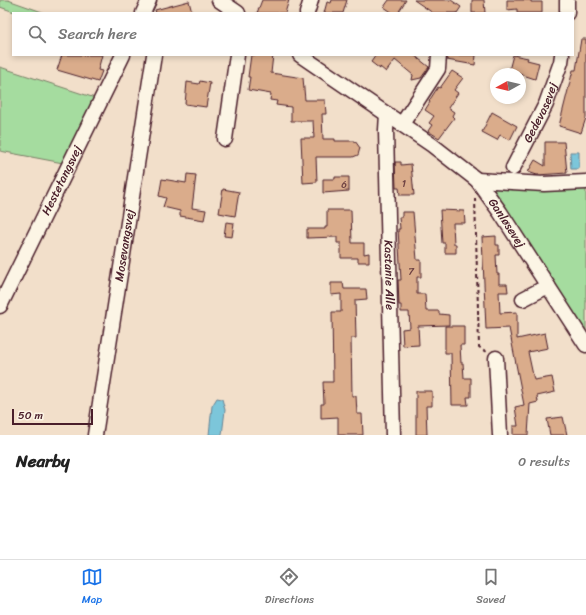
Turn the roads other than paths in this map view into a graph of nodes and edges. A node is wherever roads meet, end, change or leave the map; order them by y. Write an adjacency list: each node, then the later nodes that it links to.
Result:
1 (219, 0): 4 (street)
2 (311, 0): 5 (street)
3 (567, 0): 6 (street)
4 (237, 12)
5 (307, 12)
6 (567, 12)
7 (123, 56): 21 (street, Hestetangsvej)
8 (154, 56): 24 (street, Mosevangsvej)
9 (237, 56): 15 (street)
10 (301, 56): 13 (street, Ganløsevej)
11 (439, 56): 14 (street)
12 (562, 56): 16 (street, Gedevasevej)
13 (387, 114): 14 (street, Ganløsevej); 25 (street, Kastanie Alle)
14 (402, 124): 18 (street, Ganløsevej)
15 (225, 139)
16 (513, 168)
17 (586, 182): 18 (street)
18 (479, 184): 19 (street, Ganløsevej)
19 (548, 286): 20 (street); 22 (street, Ganløsevej)
20 (523, 299)
21 (0, 306)
22 (586, 344)
23 (496, 358): 26 (street)
24 (95, 435)
25 (393, 435)
26 (500, 435)

